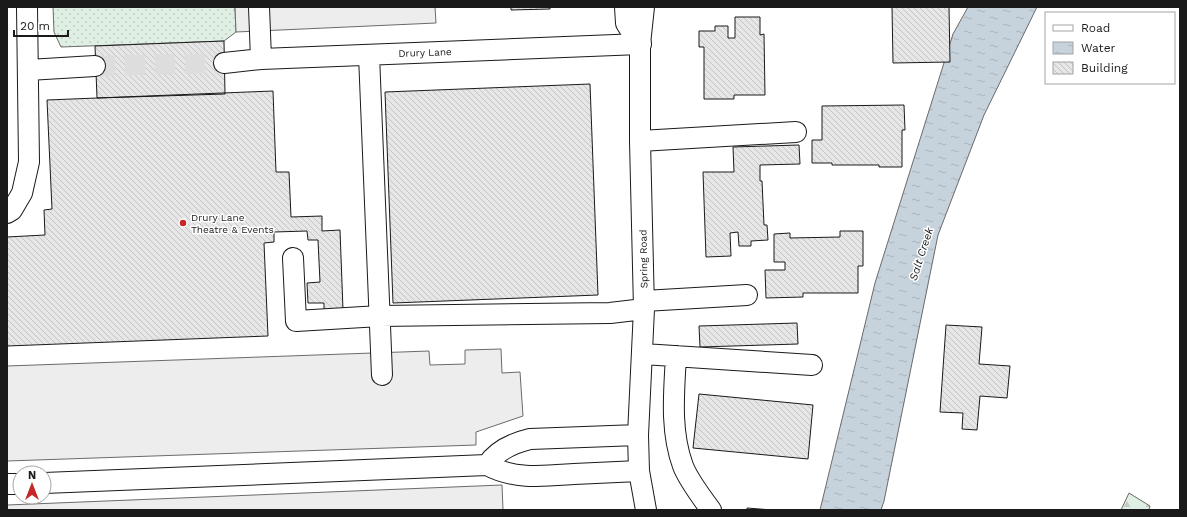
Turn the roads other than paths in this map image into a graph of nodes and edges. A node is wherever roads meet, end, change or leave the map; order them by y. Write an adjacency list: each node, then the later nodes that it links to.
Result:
1 (27, 7): 10 (street)
2 (259, 7): 7 (street)
3 (626, 7): 5 (highway)
4 (644, 7): 5 (street, Spring Road)
5 (640, 44): 6 (street, Drury Lane); 12 (street, Spring Road)
6 (369, 55): 7 (street, Drury Lane); 17 (street)
7 (261, 59): 8 (street, Drury Lane)
8 (224, 63)
9 (95, 66): 10 (street)
10 (28, 70): 13 (street)
11 (796, 132): 12 (street)
12 (640, 141): 16 (street, Spring Road)
13 (7, 213)
14 (293, 258): 17 (street)
15 (747, 295): 16 (street)
16 (644, 305): 17 (street); 18 (street, Spring Road)
17 (380, 316): 21 (street)
18 (642, 354): 19 (street); 22 (street, Spring Road)
19 (676, 356): 20 (street); 27 (street)
20 (812, 365)
21 (382, 375)
22 (638, 435): 23 (street); 24 (street, Spring Road)
23 (487, 465): 24 (street); 25 (street)
24 (639, 471): 26 (street, Spring Road)
25 (52, 483)
26 (646, 510)
27 (711, 510)

